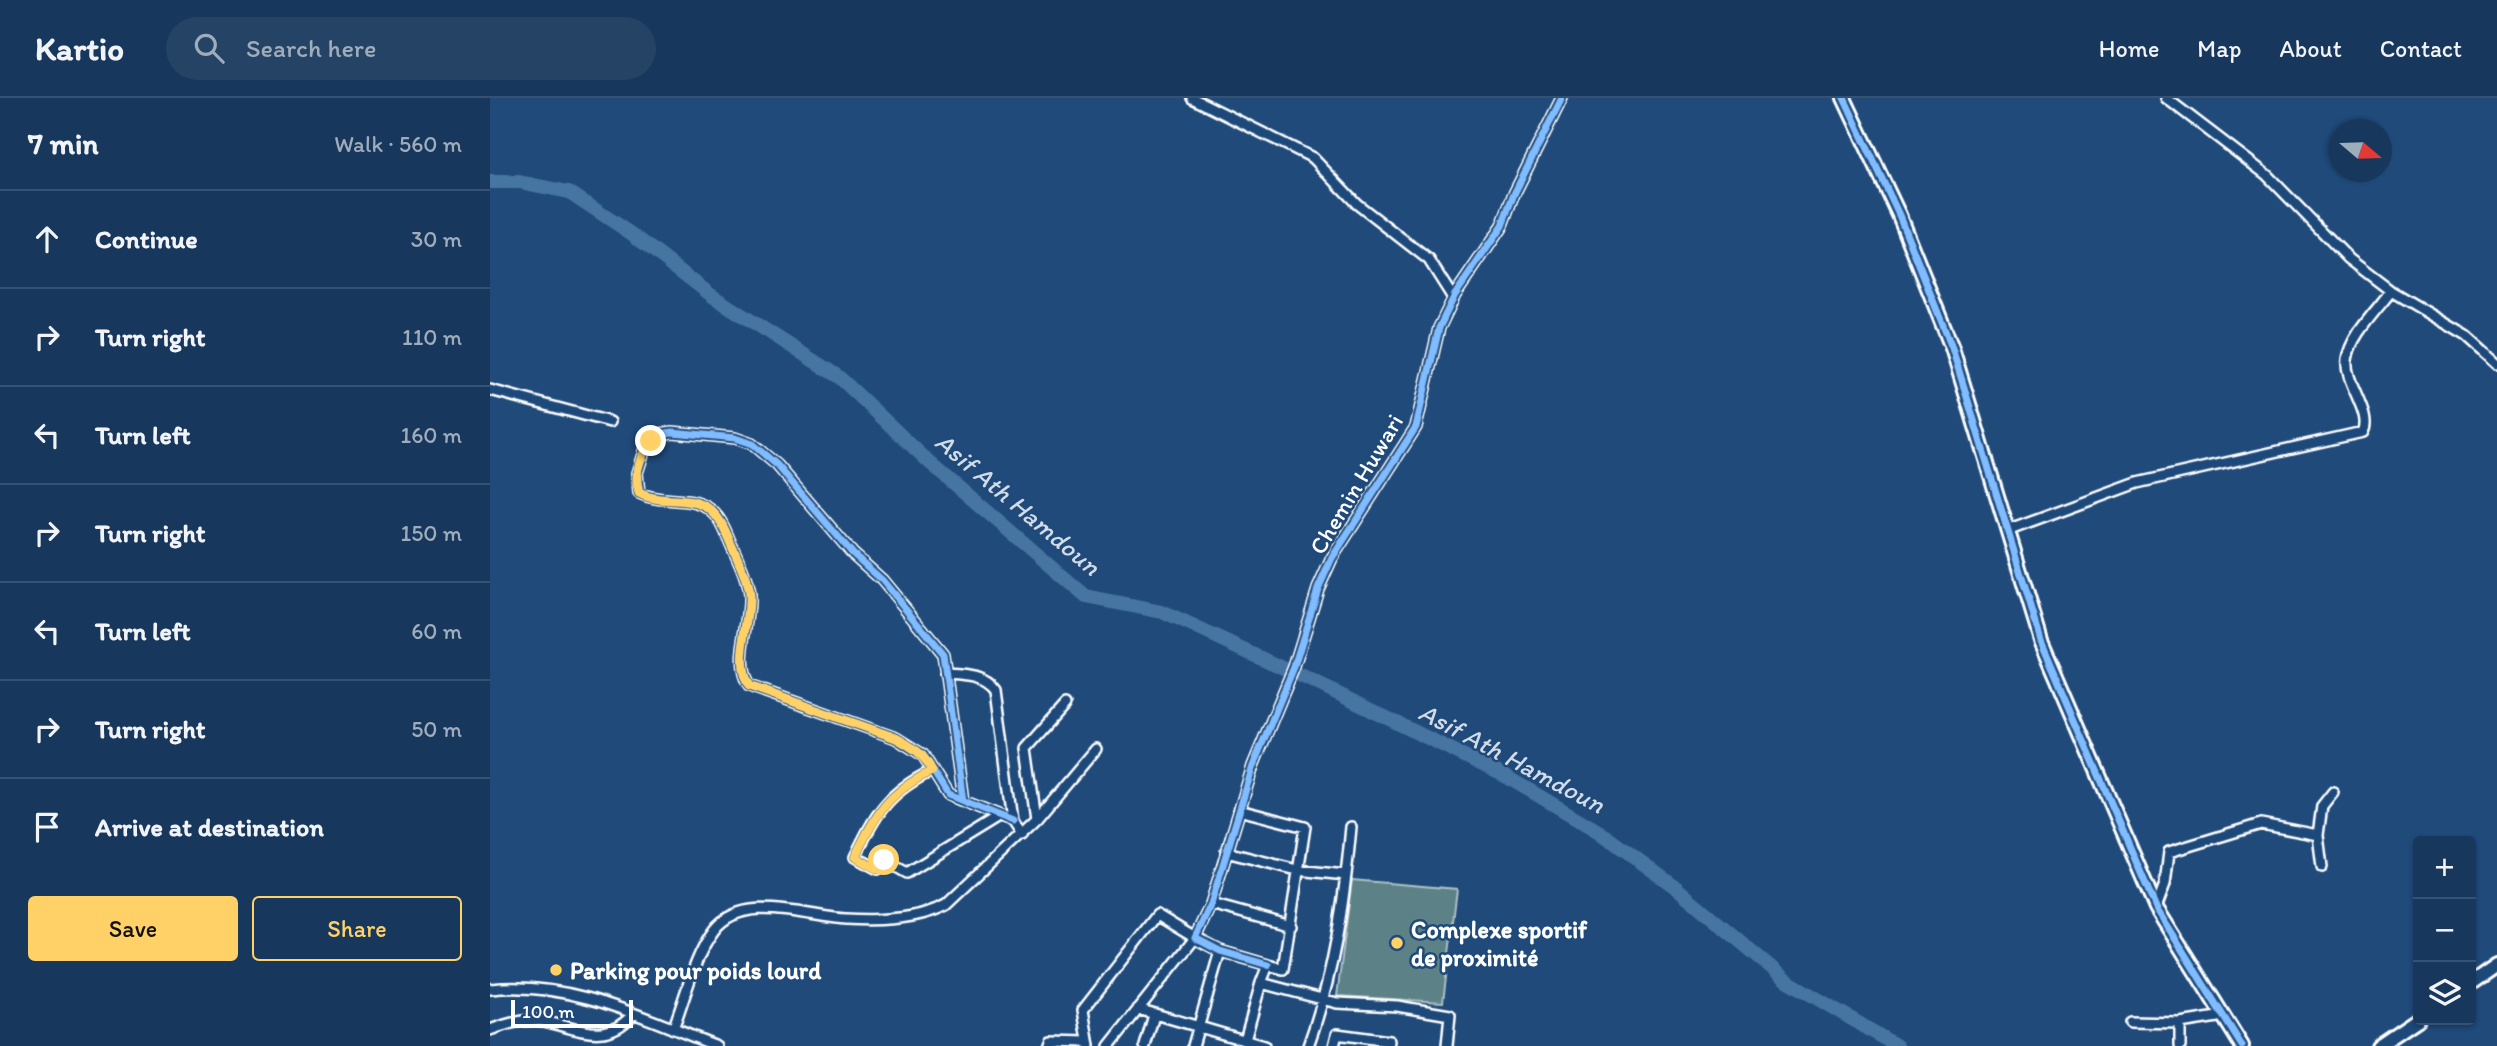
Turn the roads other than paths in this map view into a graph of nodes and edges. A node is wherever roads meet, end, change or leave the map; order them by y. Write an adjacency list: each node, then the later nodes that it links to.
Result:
1 (1192, 98): 6 (street)
2 (1562, 98): 6 (street, Chemin Huwari)
3 (1844, 98): 10 (street)
4 (2166, 98): 5 (street)
5 (2391, 291): 7 (street); 10 (street)
6 (1453, 298): 17 (street, Chemin Huwari)
7 (2497, 363)
8 (490, 390): 9 (street)
9 (610, 422)
10 (2007, 531): 29 (street)
11 (945, 673): 14 (street); 16 (street); 20 (street)
12 (1065, 705): 19 (street)
13 (1096, 749): 19 (street)
14 (932, 771): 16 (street); 18 (street)
15 (2333, 792): 23 (street)
16 (963, 802): 18 (street)
17 (1239, 810): 24 (street, Chemin Huwari); 26 (street)
18 (1000, 816): 20 (street)
19 (1038, 819): 22 (street)
20 (1013, 821): 22 (street)
21 (1351, 827): 27 (street)
22 (1022, 835): 47 (street)
23 (2318, 835): 25 (street); 29 (street)
24 (1226, 852): 26 (street); 28 (street, Chemin Huwari)
25 (2322, 867)
26 (1297, 870): 27 (street); 30 (street)
27 (1346, 875): 38 (street)
28 (1211, 904): 30 (street); 31 (street, Chemin Huwari)
29 (2156, 908): 42 (street)
30 (1291, 926): 33 (street)
31 (1195, 939): 32 (street); 39 (street, Chemin Huwari); 51 (street)
32 (1220, 951): 33 (street); 46 (street)
33 (1268, 965): 36 (street)
34 (2497, 965): 35 (street)
35 (2476, 980)
36 (1261, 983): 38 (street); 49 (street)
37 (490, 989): 40 (street)
38 (1324, 1000): 58 (street); 61 (street)
39 (1138, 1009): 41 (street); 54 (street, Chemin Huwari)
40 (633, 1014): 47 (street); 48 (street)
41 (1154, 1015): 46 (street); 55 (street)
42 (2224, 1016): 45 (street); 63 (street)
43 (2130, 1021): 45 (street)
44 (2413, 1022): 64 (street)
45 (2180, 1023): 62 (street)
46 (1198, 1028): 49 (street); 56 (street)
47 (673, 1029): 52 (street)
48 (490, 1030)
49 (1245, 1040): 57 (street)
50 (1366, 1042): 59 (street); 60 (street)
51 (1089, 1044): 53 (street)
52 (717, 1046)
53 (1049, 1046)
54 (1109, 1046)
55 (1145, 1046)
56 (1193, 1046)
57 (1264, 1046)
58 (1308, 1046)
59 (1334, 1046)
60 (1388, 1046)
61 (1447, 1046)
62 (2180, 1046)
63 (2242, 1046)
64 (2378, 1046)

